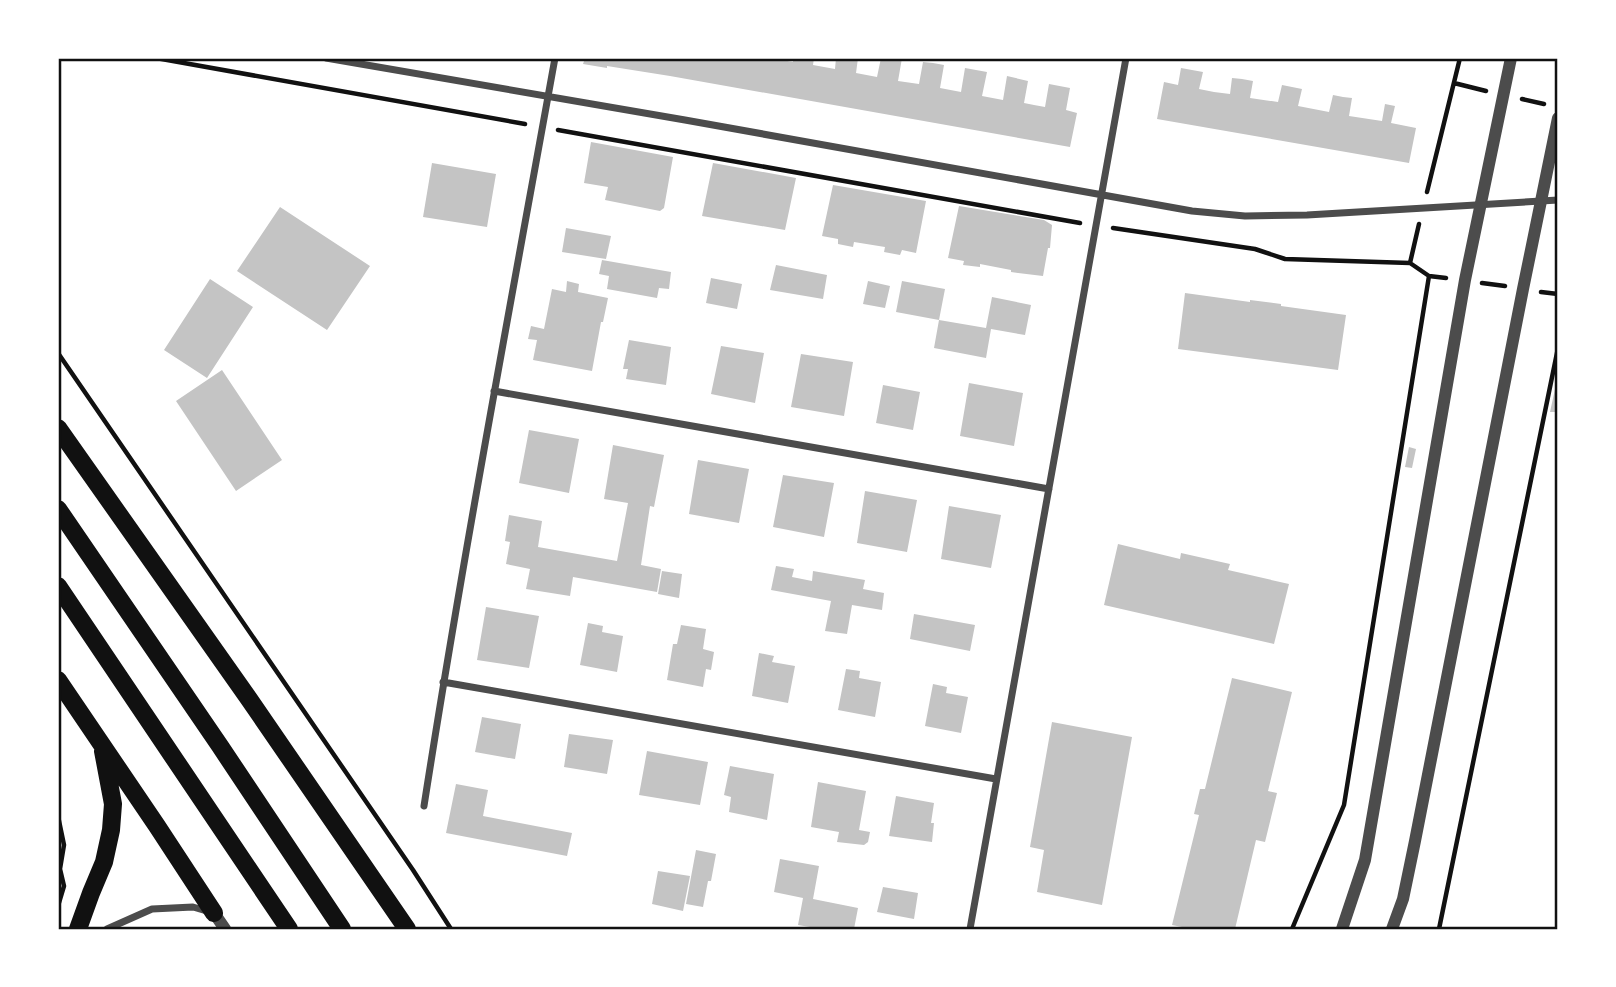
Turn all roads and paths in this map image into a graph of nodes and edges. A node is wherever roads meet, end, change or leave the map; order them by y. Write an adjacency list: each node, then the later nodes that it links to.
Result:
1 (156, 58): 13 (path)
2 (326, 58): 9 (street)
3 (555, 58): 9 (street)
4 (1126, 58): 15 (street)
5 (1460, 58): 7 (path)
6 (1511, 58): 18 (street)
7 (1454, 83): 8 (path); 14 (path)
8 (1483, 90)
9 (548, 96): 13 (street); 15 (street)
10 (1523, 99): 11 (path)
11 (1548, 105)
12 (1558, 118): 17 (street)
13 (542, 127): 19 (path); 30 (street)
14 (1428, 186)
15 (1102, 194): 18 (street); 19 (street)
16 (1558, 200): 17 (street)
17 (1541, 201): 18 (street); 53 (street)
18 (1480, 204): 52 (street)
19 (1096, 225): 21 (path); 32 (street)
20 (1415, 242): 21 (path)
21 (1409, 263): 22 (path)
22 (1429, 276): 23 (path); 51 (path)
23 (1445, 278)
24 (1480, 283): 25 (path)
25 (1496, 285)
26 (1542, 292): 27 (path)
27 (1558, 295)
28 (1558, 348): 54 (path)
29 (58, 353): 49 (path)
30 (494, 391): 32 (street); 36 (street)
31 (58, 428): 48 (main road)
32 (1049, 489): 38 (street)
33 (58, 509): 47 (main road)
34 (58, 586): 46 (main road)
35 (58, 680): 37 (main road)
36 (443, 682): 38 (street); 39 (street)
37 (102, 745): 42 (main road); 43 (main road)
38 (996, 779): 50 (street)
39 (424, 806)
40 (58, 816): 41 (path)
41 (58, 906)
42 (214, 914): 44 (street); 45 (street)
43 (78, 929)
44 (107, 929)
45 (225, 929)
46 (289, 929)
47 (342, 929)
48 (407, 929)
49 (451, 929)
50 (970, 929)
51 (1292, 929)
52 (1342, 929)
53 (1392, 929)
54 (1439, 929)

